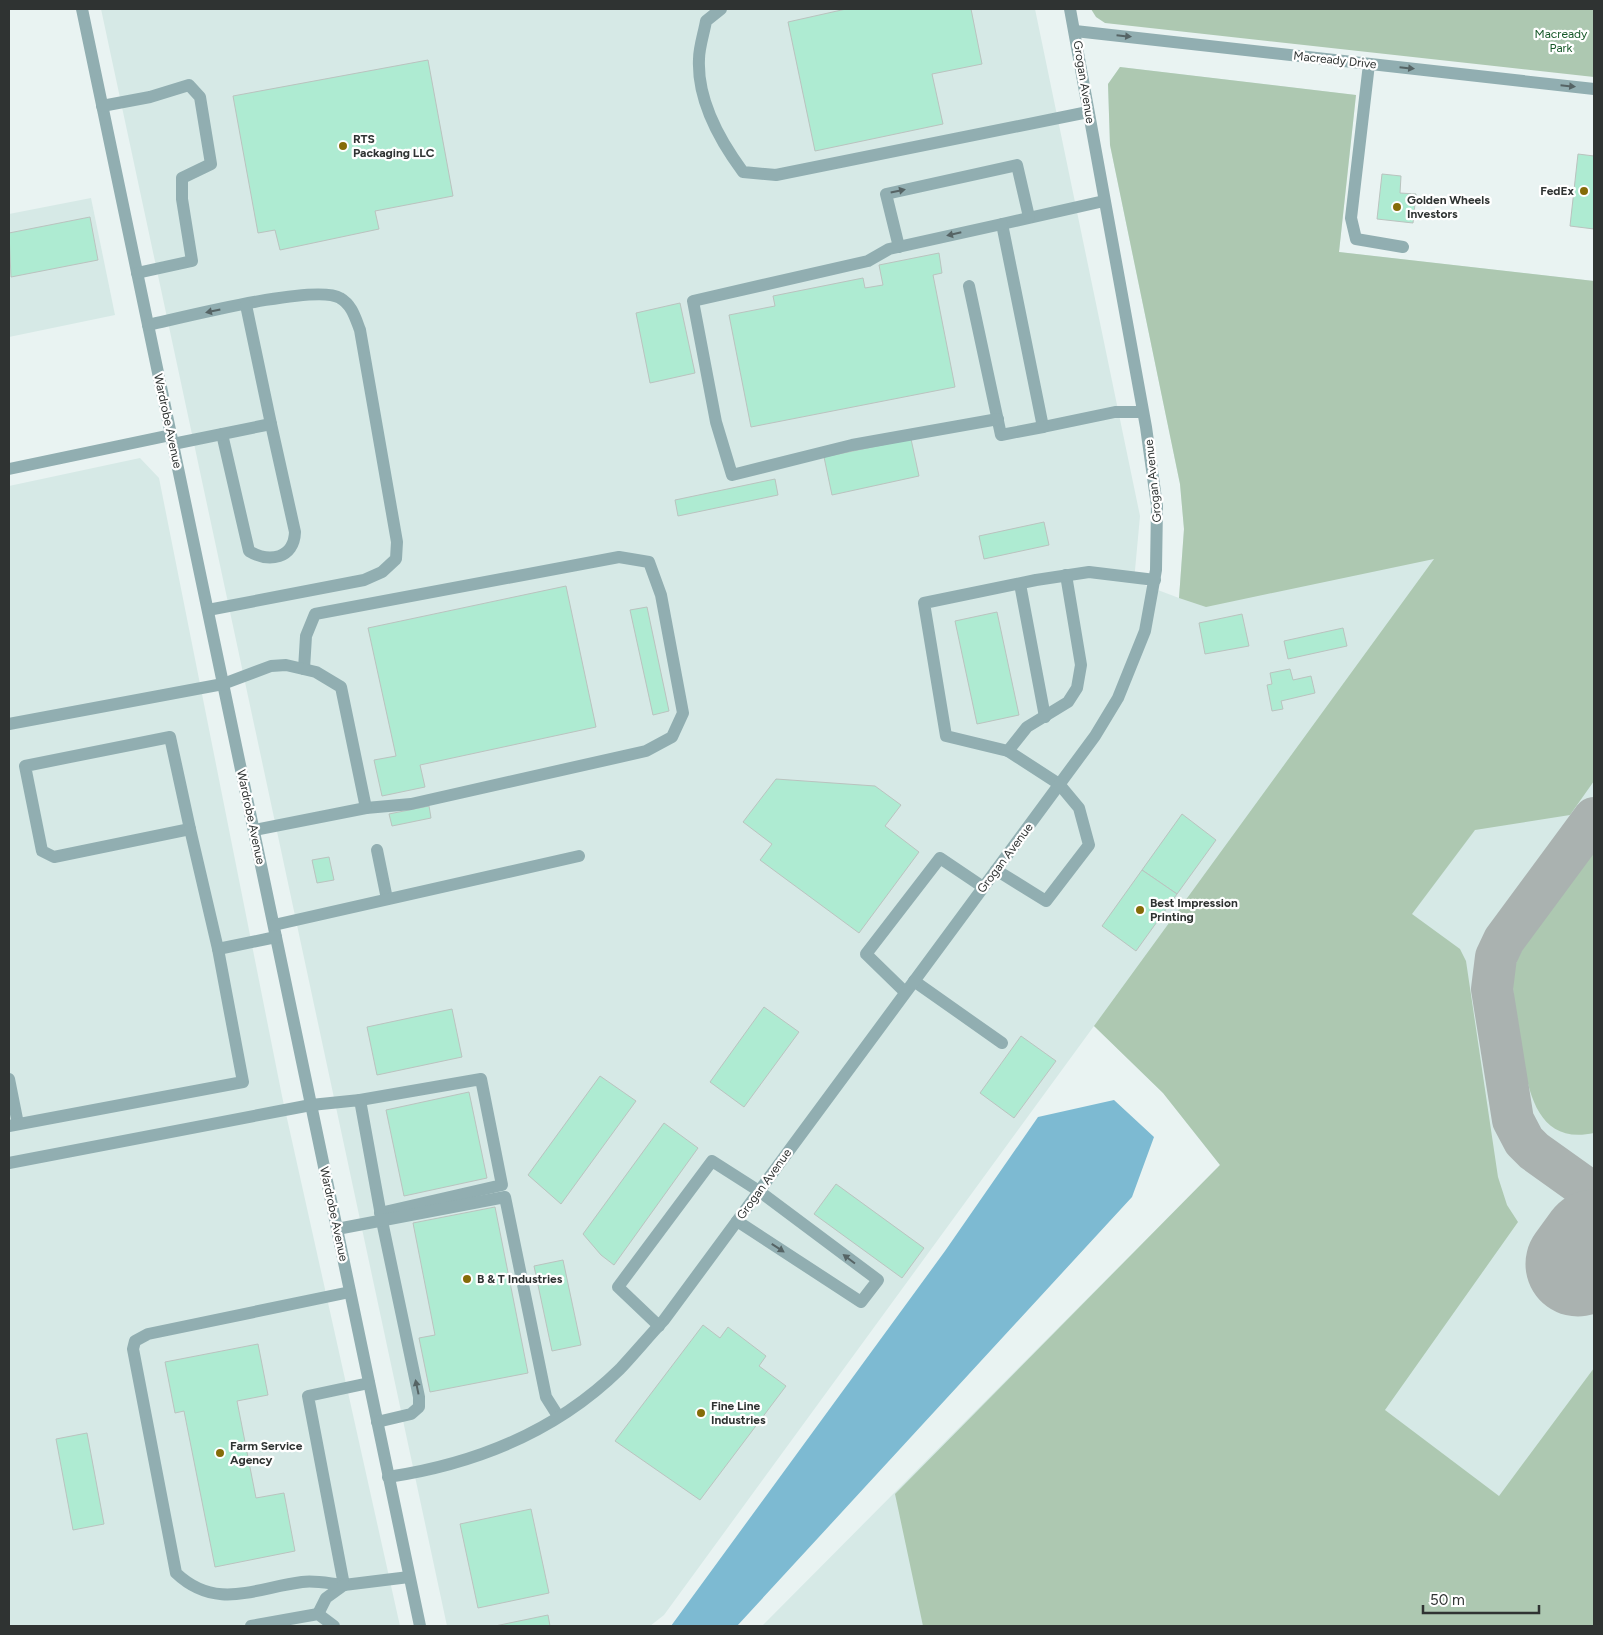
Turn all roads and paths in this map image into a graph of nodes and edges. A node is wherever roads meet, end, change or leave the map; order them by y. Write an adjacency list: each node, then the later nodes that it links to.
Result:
1 (82, 9): 7 (street, Wardrobe Avenue)
2 (722, 9): 8 (street)
3 (1070, 9): 4 (street, Grogan Avenue)
4 (1075, 30): 5 (street, Macready Drive, one-way to 5); 8 (street, Grogan Avenue)
5 (1369, 64): 6 (street, Macready Drive, one-way to 6); 13 (street)
6 (1594, 89)
7 (102, 106): 14 (street, Wardrobe Avenue); 14 (street)
8 (1088, 112): 9 (street, Grogan Avenue)
9 (1104, 201): 10 (street); 18 (street, Grogan Avenue)
10 (1029, 217): 11 (street); 12 (street, one-way to 10)
11 (1002, 224): 12 (street, one-way to 12); 21 (street)
12 (899, 247): 19 (street)
13 (1403, 247)
14 (137, 273): 17 (street, Wardrobe Avenue)
15 (969, 286): 19 (street)
16 (246, 305): 17 (street, one-way to 17); 20 (street); 28 (street)
17 (148, 325): 23 (street, Wardrobe Avenue)
18 (1142, 412): 21 (street); 26 (street, Grogan Avenue)
19 (998, 419): 21 (street)
20 (271, 424): 22 (street); 22 (street)
21 (1042, 427)
22 (222, 434): 23 (street)
23 (172, 439): 24 (street); 28 (street, Wardrobe Avenue)
24 (9, 469)
25 (1066, 575): 26 (street); 27 (street); 31 (street)
26 (1155, 580): 34 (street, Grogan Avenue)
27 (1020, 584): 31 (street); 33 (street)
28 (208, 610): 30 (street, Wardrobe Avenue)
29 (304, 669): 30 (street); 35 (street); 35 (street)
30 (223, 684): 32 (street); 37 (street, Wardrobe Avenue)
31 (1045, 717): 33 (street)
32 (9, 724)
33 (1008, 751): 34 (street)
34 (1059, 784): 40 (street, Grogan Avenue); 40 (street)
35 (366, 808): 37 (street)
36 (190, 829): 36 (street); 44 (street)
37 (254, 830): 43 (street, Wardrobe Avenue)
38 (377, 850): 42 (street)
39 (579, 856): 42 (street)
40 (996, 870): 41 (street, Grogan Avenue)
41 (983, 888): 45 (street, Grogan Avenue); 46 (street)
42 (387, 900): 43 (street)
43 (275, 931): 44 (street); 50 (street, Wardrobe Avenue)
44 (218, 949): 51 (street)
45 (914, 981): 46 (street, Grogan Avenue); 47 (street)
46 (905, 992): 53 (street, Grogan Avenue)
47 (1002, 1043)
48 (9, 1079): 51 (street)
49 (360, 1100): 50 (street); 54 (street); 54 (street)
50 (311, 1105): 52 (street); 56 (street, Wardrobe Avenue)
51 (13, 1125)
52 (9, 1163)
53 (759, 1191): 55 (street, Grogan Avenue); 55 (street, one-way to 53); 58 (street)
54 (381, 1217): 56 (street); 60 (street); 61 (street, one-way to 54)
55 (737, 1221): 58 (street, Grogan Avenue)
56 (337, 1229): 57 (street, Wardrobe Avenue)
57 (350, 1292): 59 (street, Wardrobe Avenue); 64 (street)
58 (659, 1326): 60 (street, Grogan Avenue)
59 (369, 1383): 61 (street, Wardrobe Avenue); 64 (street)
60 (558, 1416): 62 (street, Grogan Avenue)
61 (377, 1422): 62 (street, Wardrobe Avenue)
62 (388, 1477): 63 (street, Wardrobe Avenue)
63 (409, 1577): 64 (street); 68 (street, Wardrobe Avenue)
64 (344, 1585): 65 (street)
65 (318, 1614): 66 (street); 67 (street)
66 (252, 1626)
67 (334, 1626)
68 (420, 1626)

